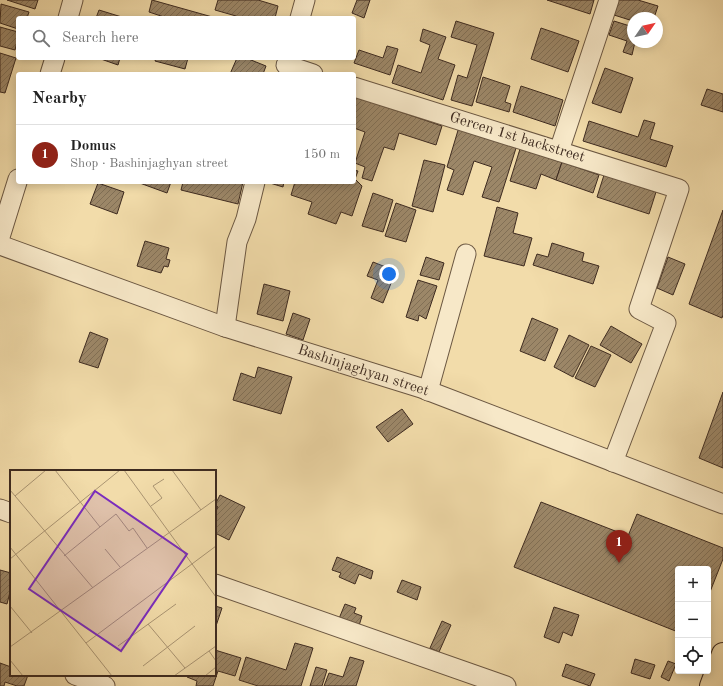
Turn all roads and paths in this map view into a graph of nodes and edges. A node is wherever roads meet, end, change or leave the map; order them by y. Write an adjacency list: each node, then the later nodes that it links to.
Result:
1 (74, 0): 4 (street)
2 (305, 0): 5 (street)
3 (609, 0): 11 (street)
4 (69, 16)
5 (301, 16)
6 (55, 60): 8 (street)
7 (286, 66): 9 (street)
8 (51, 72)
9 (306, 72)
10 (356, 88): 11 (street, Gercen 1st backstreet)
11 (559, 151): 19 (street, Gercen 1st backstreet)
12 (16, 184): 14 (street)
13 (255, 184): 17 (street)
14 (0, 236)
15 (0, 245): 17 (street, Bashinjaghyan street)
16 (466, 254): 18 (street)
17 (225, 327): 18 (street, Bashinjaghyan street)
18 (428, 391): 19 (street, Bashinjaghyan street)
19 (613, 462): 20 (street, Bashinjaghyan street)
20 (723, 504)
21 (0, 509): 22 (street)
22 (10, 513)
23 (216, 584): 27 (street)
24 (723, 654): 28 (highway)
25 (78, 676): 26 (street)
26 (105, 686)
27 (506, 686)
28 (711, 686)

